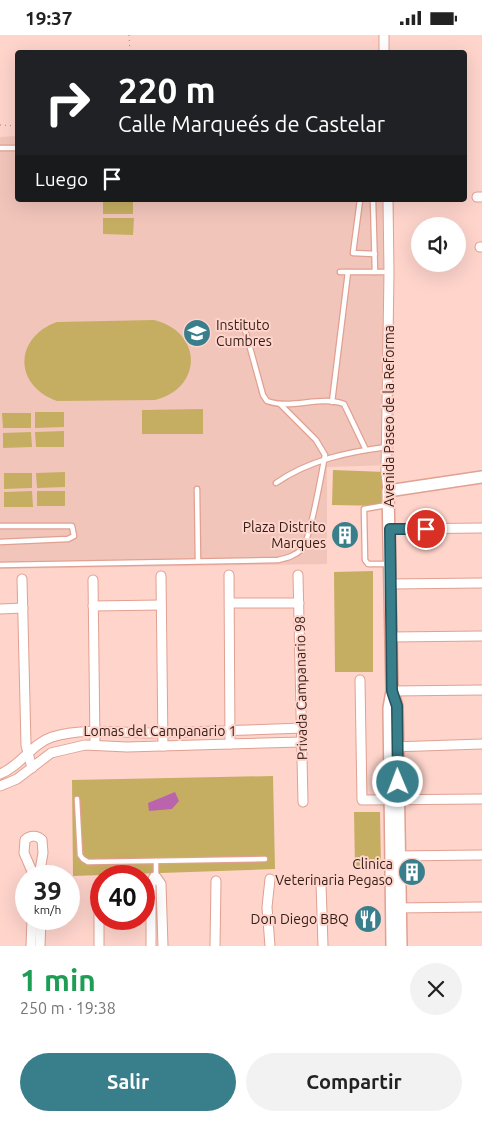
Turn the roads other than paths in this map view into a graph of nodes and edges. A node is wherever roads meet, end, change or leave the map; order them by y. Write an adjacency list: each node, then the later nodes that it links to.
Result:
1 (384, 35): 2 (street)
2 (384, 50)
3 (0, 148): 4 (lane)
4 (15, 148)
5 (360, 202): 8 (lane)
6 (373, 202): 8 (lane)
7 (388, 202): 12 (street, Avenida Paseo de la Reforma)
8 (375, 254): 11 (lane)
9 (340, 272): 10 (lane)
10 (348, 272): 11 (lane); 14 (lane)
11 (375, 272): 12 (lane)
12 (389, 272): 16 (street, Avenida Paseo de la Reforma)
13 (244, 326): 15 (lane)
14 (332, 402): 15 (lane); 17 (lane)
15 (280, 404): 18 (lane)
16 (387, 447): 17 (lane); 22 (street, Avenida Paseo de la Reforma)
17 (366, 450): 18 (lane)
18 (324, 459): 20 (lane); 28 (lane)
19 (482, 477): 22 (street)
20 (276, 483)
21 (197, 489): 28 (lane)
22 (388, 491): 23 (street, Avenida Paseo de la Reforma)
23 (389, 505): 26 (street, Avenida Paseo de la Reforma); 29 (lane)
24 (0, 525): 27 (lane)
25 (482, 528): 26 (street)
26 (390, 529): 29 (street, Avenida Paseo de la Reforma)
27 (0, 542)
28 (198, 561): 30 (lane)
29 (390, 564): 37 (street, Avenida Paseo de la Reforma)
30 (0, 565)
31 (229, 575): 38 (street)
32 (298, 575): 39 (street, Privada Campanario 98)
33 (161, 576): 40 (street)
34 (22, 579): 42 (street)
35 (93, 580): 41 (street)
36 (482, 583): 37 (street)
37 (390, 584): 45 (street, Avenida Paseo de la Reforma)
38 (230, 603): 39 (street); 51 (street)
39 (299, 603): 49 (street, Privada Campanario 98)
40 (161, 605): 41 (street); 52 (street)
41 (93, 606): 50 (street)
42 (23, 608): 43 (street); 59 (street)
43 (0, 609)
44 (482, 636): 45 (street)
45 (391, 637): 48 (street, Avenida Paseo de la Reforma)
46 (360, 680): 65 (street)
47 (482, 690): 48 (street)
48 (392, 691): 58 (street, Avenida Paseo de la Reforma)
49 (302, 728): 51 (street, Lomas del Campanario 1); 53 (street, Privada Campanario 98)
50 (95, 730): 52 (street, Lomas del Campanario 1); 54 (street); 59 (street, Lomas del Campanario 1)
51 (230, 730): 52 (street, Lomas del Campanario 1); 55 (street)
52 (164, 733): 57 (street)
53 (302, 742): 55 (street, Lomas del Campanario 1); 66 (street, Privada Campanario 98)
54 (95, 744): 57 (street, Lomas del Campanario 1); 60 (street, Lomas del Campanario 1)
55 (230, 744): 57 (street, Lomas del Campanario 1)
56 (482, 744): 58 (street)
57 (163, 746)
58 (393, 747): 65 (street, Avenida Paseo de la Reforma)
59 (27, 754): 60 (street); 61 (street, Lomas del Campanario 1)
60 (32, 767): 62 (street, Lomas del Campanario 1)
61 (0, 774)
62 (0, 786)
63 (77, 799): 70 (lane)
64 (482, 799): 65 (street)
65 (394, 800): 68 (street, Avenida Paseo de la Reforma)
66 (303, 802)
67 (482, 855): 68 (street)
68 (395, 856): 78 (street, Avenida Paseo de la Reforma)
69 (265, 859): 70 (lane)
70 (156, 861): 73 (lane)
71 (30, 865): 72 (street)
72 (40, 865)
73 (156, 877): 85 (street); 86 (street)
74 (270, 879): 88 (street)
75 (216, 881): 87 (street)
76 (321, 883): 89 (street)
77 (482, 907): 78 (street)
78 (395, 908): 90 (street, Avenida Paseo de la Reforma); 91 (street, Avenida Paseo de la Reforma)
79 (32, 930): 82 (street)
80 (41, 930): 83 (street)
81 (99, 930): 84 (street)
82 (32, 946)
83 (40, 946)
84 (99, 946)
85 (152, 946)
86 (163, 946)
87 (215, 946)
88 (270, 946)
89 (323, 946)
90 (392, 946)
91 (400, 946)

